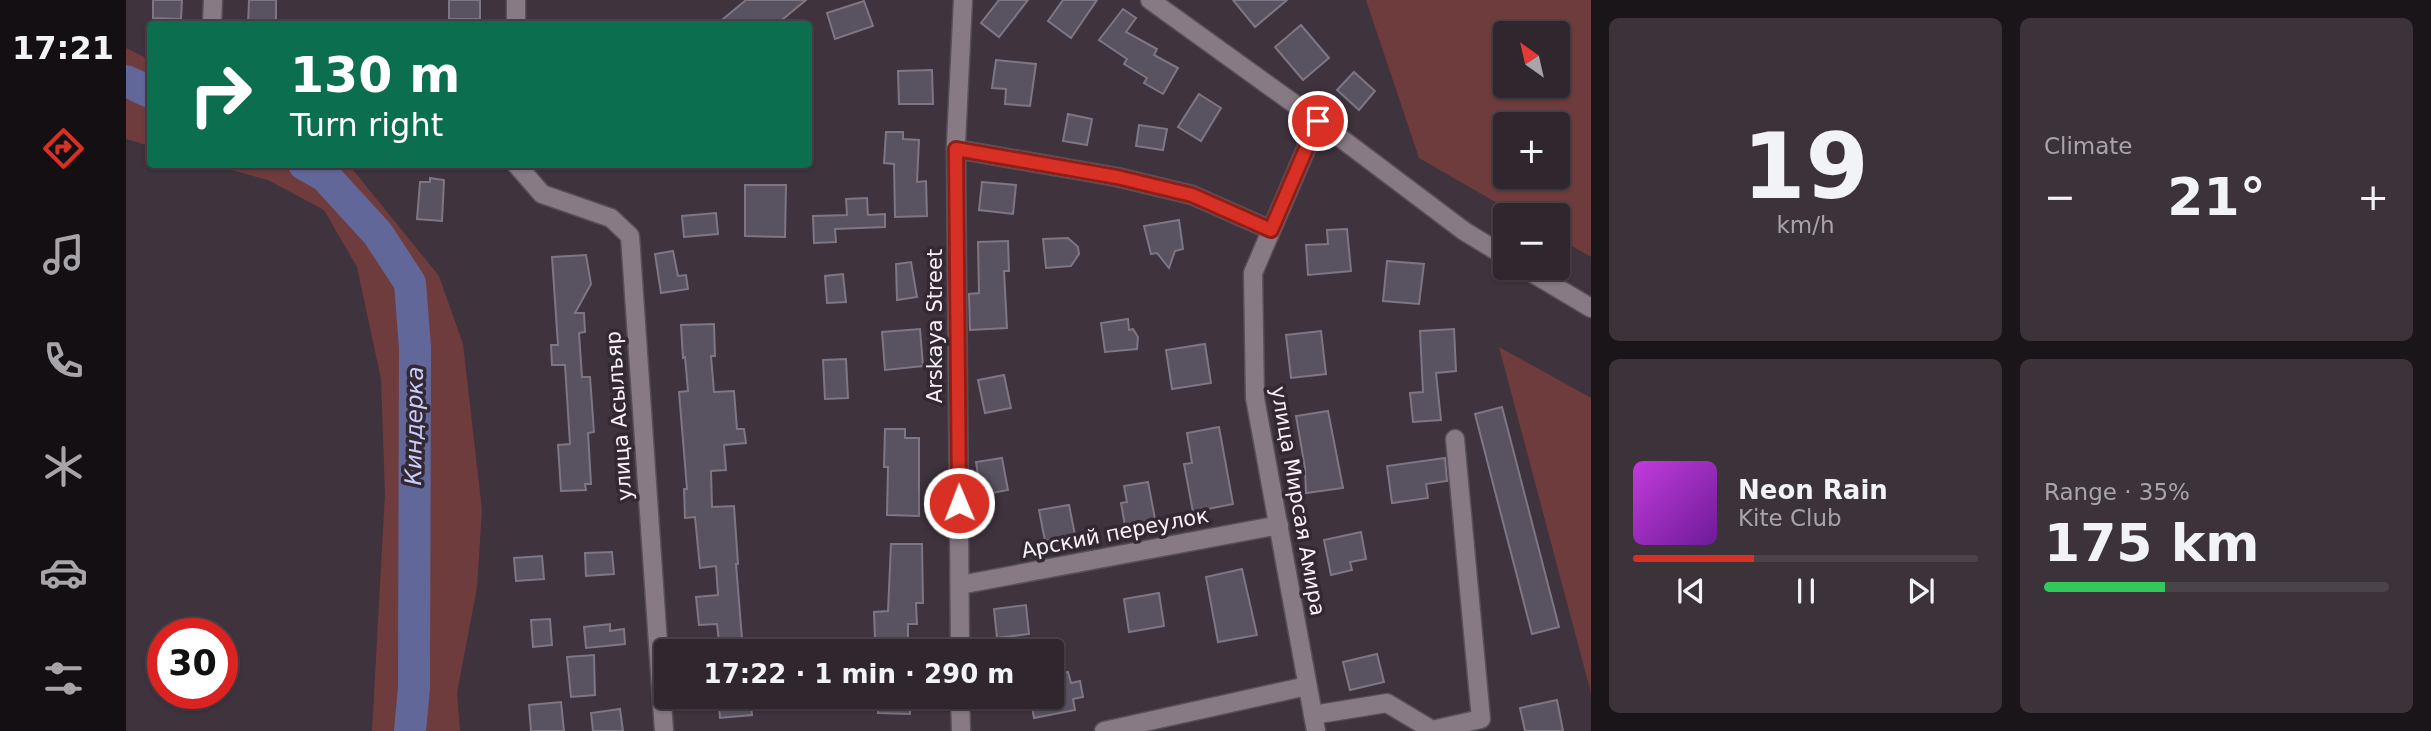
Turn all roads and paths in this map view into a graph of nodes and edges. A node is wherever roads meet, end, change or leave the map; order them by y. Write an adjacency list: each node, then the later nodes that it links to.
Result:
1 (213, 0): 5 (street)
2 (516, 0): 6 (street)
3 (963, 0): 8 (street, Arskaya Street)
4 (1150, 0): 7 (street)
5 (212, 21)
6 (516, 21)
7 (1318, 121): 10 (street, улица Мирсая Амира); 11 (street)
8 (956, 149): 10 (street); 16 (street, Arskaya Street)
9 (519, 168): 22 (street, улица Асылъяр)
10 (1271, 230): 15 (street, улица Мирсая Амира)
11 (1493, 249)
12 (1544, 280): 13 (street)
13 (1591, 308)
14 (1455, 439): 21 (street)
15 (1279, 525): 16 (street, Арский переулок); 18 (street, улица Мирсая Амира)
16 (960, 585): 17 (street, Arskaya Street)
17 (960, 639)
18 (1307, 687): 20 (street, улица Мирсая Амира); 24 (street)
19 (960, 709): 23 (street)
20 (1315, 723): 21 (street)
21 (1442, 729)
22 (664, 731)
23 (961, 731)
24 (1104, 731)

